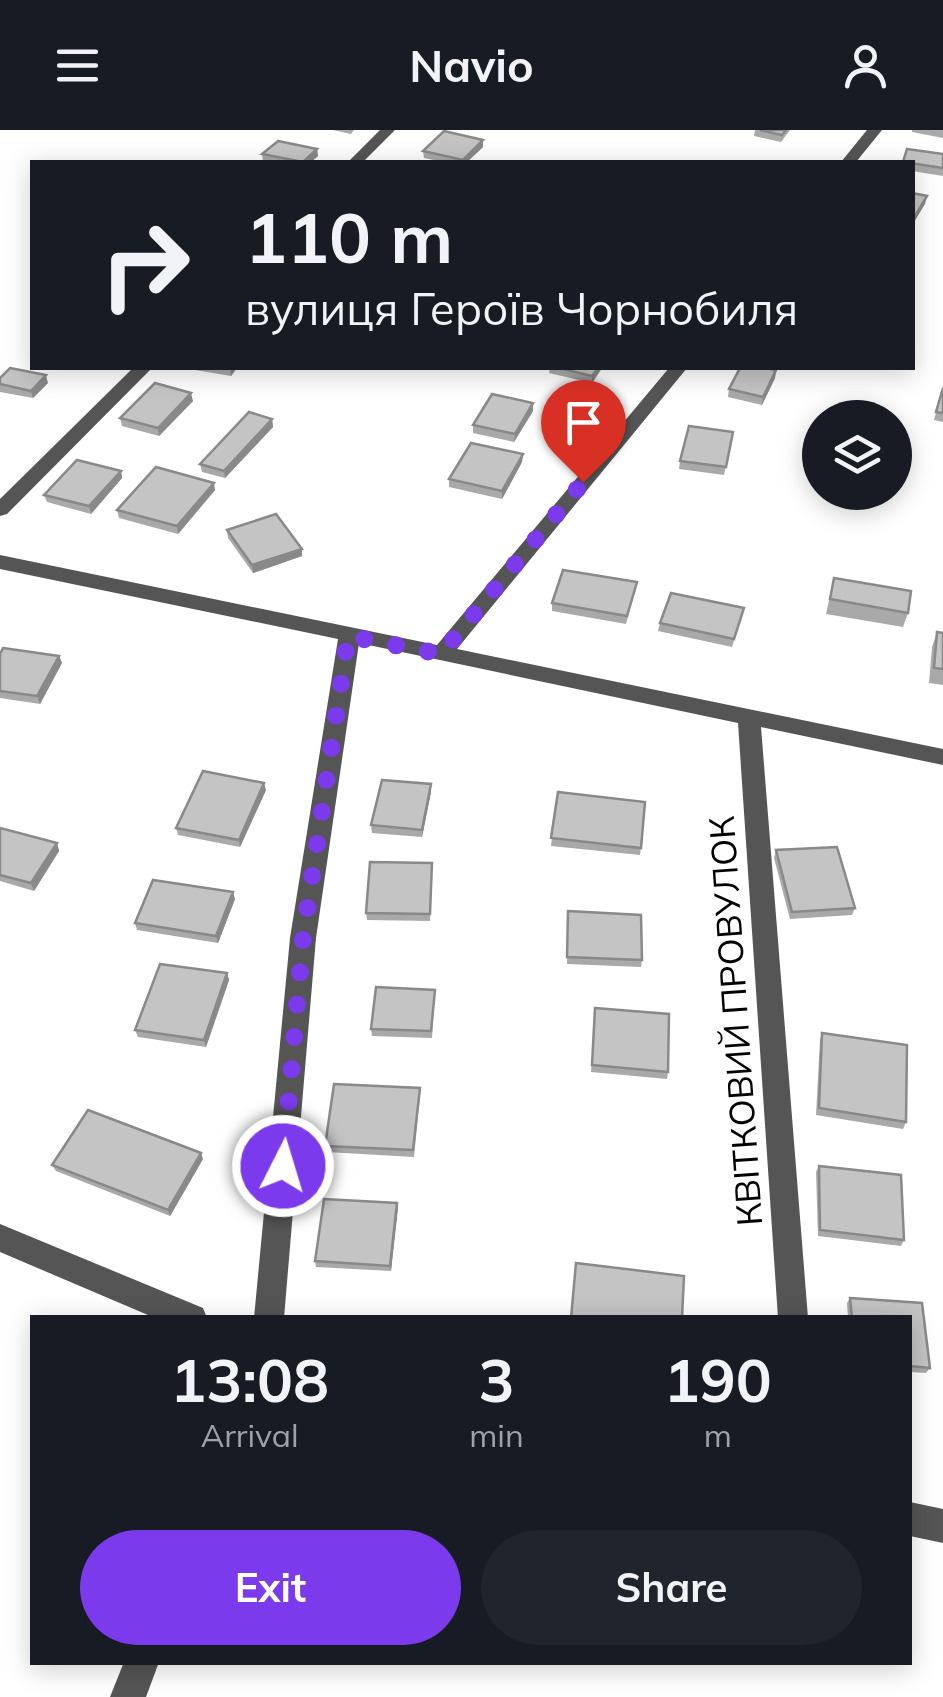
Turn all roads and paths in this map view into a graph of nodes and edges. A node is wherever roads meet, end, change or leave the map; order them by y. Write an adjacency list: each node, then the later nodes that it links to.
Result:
1 (388, 130): 3 (street)
2 (875, 130): 4 (street)
3 (356, 160)
4 (850, 160)
5 (141, 370): 7 (street)
6 (676, 370): 10 (street)
7 (0, 510)
8 (0, 562): 9 (street)
9 (348, 636): 10 (street); 15 (street)
10 (441, 654): 11 (street)
11 (749, 719): 12 (street); 16 (street, КВІТКОВИЙ ПРОВУЛОК)
12 (943, 757)
13 (0, 1238): 14 (street)
14 (185, 1315)
15 (269, 1315)
16 (792, 1315)
17 (912, 1519): 18 (street)
18 (943, 1526)
19 (141, 1665): 20 (street)
20 (128, 1697)

